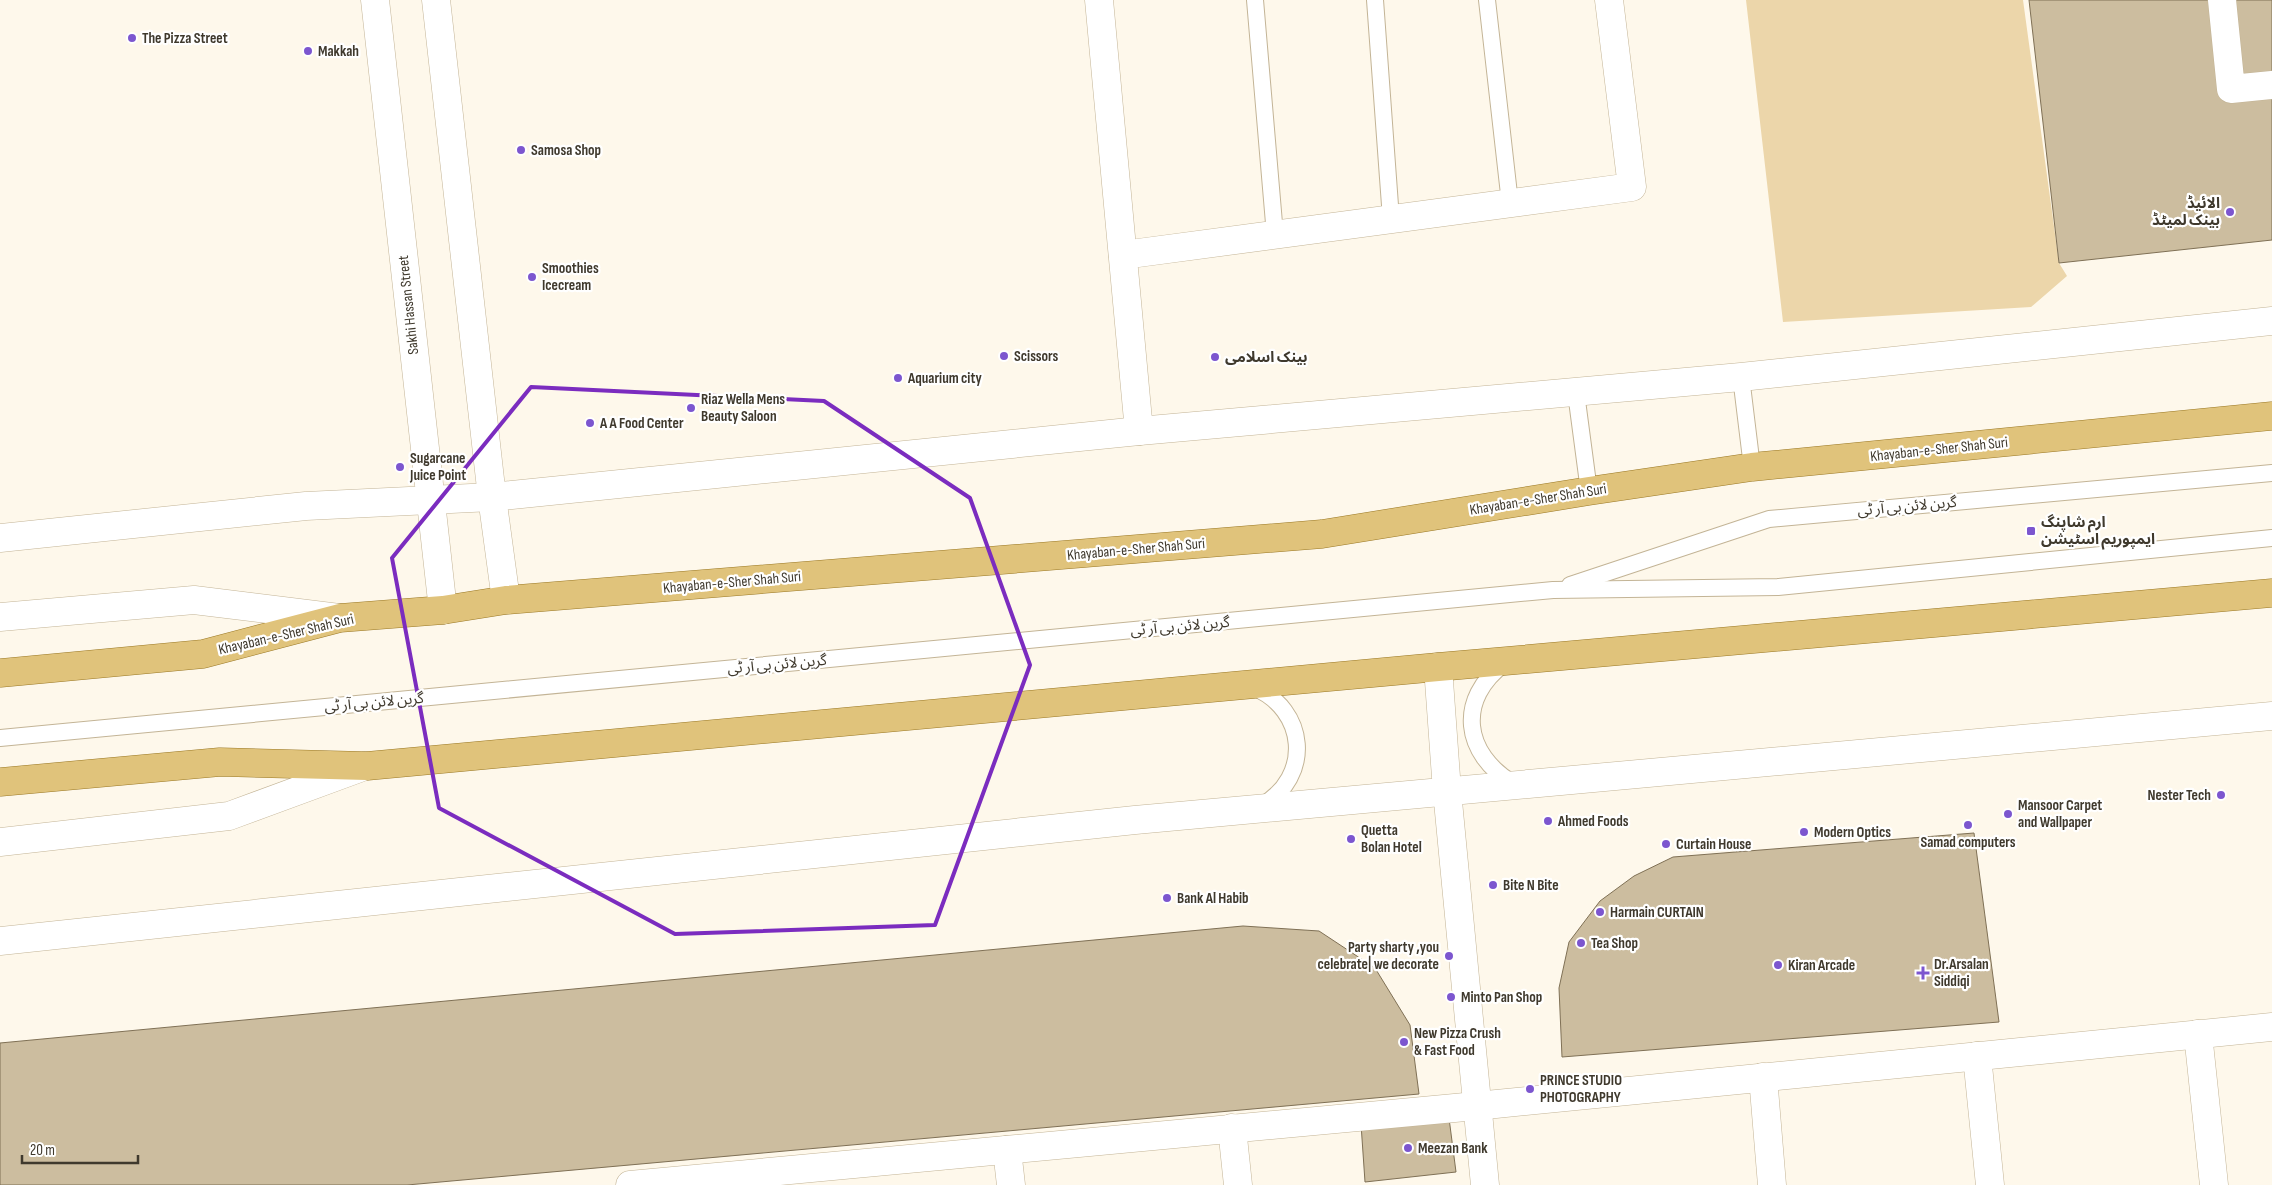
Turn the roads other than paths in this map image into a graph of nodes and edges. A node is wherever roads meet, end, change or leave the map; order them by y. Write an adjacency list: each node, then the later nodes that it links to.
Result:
1 (375, 0): 23 (street, Sakhi Hassan Street)
2 (436, 0): 22 (street)
3 (1099, 0): 13 (street)
4 (1254, 0): 12 (lane)
5 (1375, 0): 11 (lane)
6 (1486, 0): 10 (lane)
7 (1608, 0): 10 (street)
8 (2222, 0): 9 (street)
9 (2272, 85)
10 (1510, 203): 11 (street)
11 (1391, 219): 12 (street)
12 (1275, 235): 13 (street)
13 (1123, 255): 18 (street)
14 (2272, 321): 15 (street)
15 (1741, 378): 16 (street); 19 (lane)
16 (1576, 393): 18 (street); 21 (lane)
17 (2272, 416): 19 (main road, Khayaban-e-Sher Shah Suri)
18 (1139, 431): 22 (street)
19 (1752, 467): 21 (main road, Khayaban-e-Sher Shah Suri)
20 (2272, 473): 26 (lane, گرین لائن بی آر ٹی)
21 (1589, 491): 28 (main road, Khayaban-e-Sher Shah Suri)
22 (492, 497): 23 (street); 28 (street)
23 (430, 500): 24 (street); 29 (street, Sakhi Hassan Street)
24 (0, 538)
25 (2272, 538): 26 (lane, گرین لائن بی آر ٹی)
26 (1553, 590): 37 (lane, گرین لائن بی آر ٹی)
27 (2272, 593): 32 (main road)
28 (506, 600): 29 (main road, Khayaban-e-Sher Shah Suri)
29 (443, 610): 31 (main road, Khayaban-e-Sher Shah Suri)
30 (0, 617): 31 (street)
31 (340, 618): 34 (main road, Khayaban-e-Sher Shah Suri)
32 (1509, 660): 33 (main road); 40 (lane)
33 (1438, 667): 35 (main road); 41 (street)
34 (0, 673)
35 (1247, 684): 38 (main road); 42 (lane)
36 (2272, 716): 40 (street)
37 (0, 738)
38 (367, 766): 39 (main road); 43 (street)
39 (0, 782)
40 (1516, 786): 41 (street)
41 (1447, 792): 42 (street); 49 (street)
42 (1254, 809): 44 (street)
43 (0, 842)
44 (0, 941)
45 (2272, 1027): 46 (street)
46 (2198, 1034): 47 (street); 59 (street)
47 (1977, 1056): 48 (street); 58 (street)
48 (1763, 1077): 49 (street); 57 (street)
49 (1476, 1106): 50 (street); 56 (street)
50 (1232, 1128): 51 (street); 55 (street)
51 (1007, 1150): 52 (street); 54 (street)
52 (780, 1178): 53 (street)
53 (630, 1185)
54 (1010, 1185)
55 (1238, 1185)
56 (1485, 1185)
57 (1772, 1185)
58 (1990, 1185)
59 (2214, 1185)

